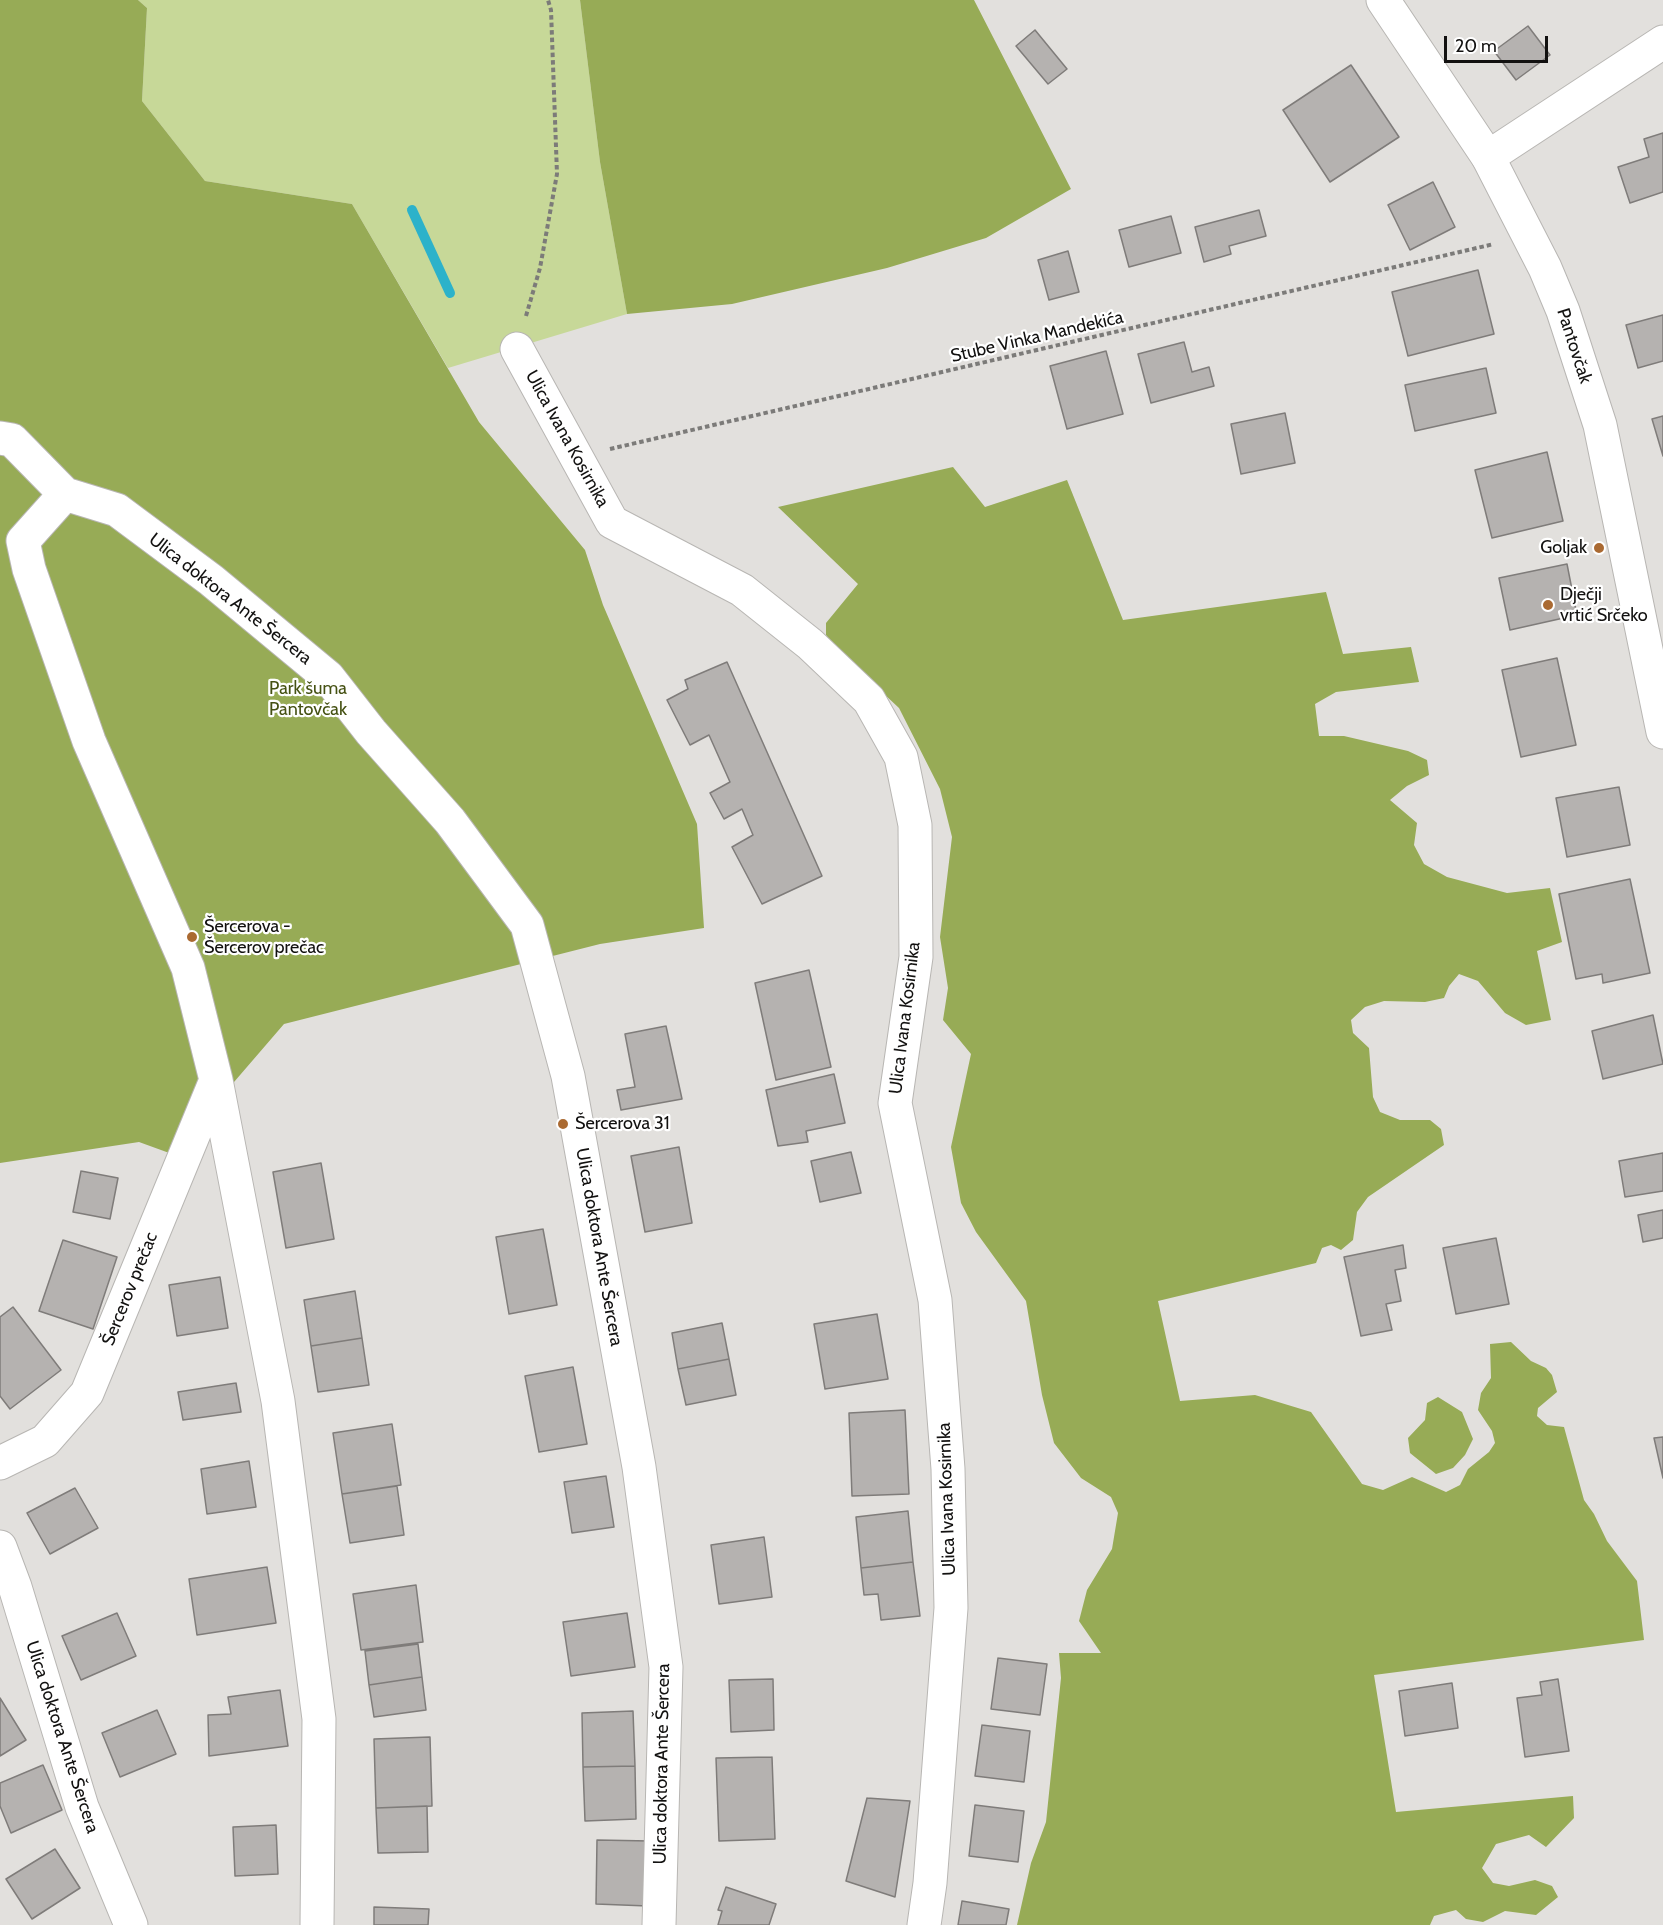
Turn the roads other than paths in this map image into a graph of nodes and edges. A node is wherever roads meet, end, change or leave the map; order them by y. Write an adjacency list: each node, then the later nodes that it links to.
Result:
1 (1383, 0): 3 (street, Pantovčak)
2 (1663, 42): 3 (street)
3 (1488, 157): 7 (street, Pantovčak)
4 (517, 349): 15 (street, Ulica Ivana Kosirnika)
5 (0, 438): 6 (street, Ulica doktora Ante Šercera)
6 (65, 494): 9 (street); 14 (street, Ulica doktora Ante Šercera)
7 (1660, 691): 8 (street, Pantovčak)
8 (1663, 732)
9 (216, 1080): 10 (street, Šercerov prečac); 13 (street)
10 (0, 1463)
11 (0, 1547): 12 (street, Ulica doktora Ante Šercera)
12 (131, 1925)
13 (317, 1925)
14 (659, 1925)
15 (924, 1925)

